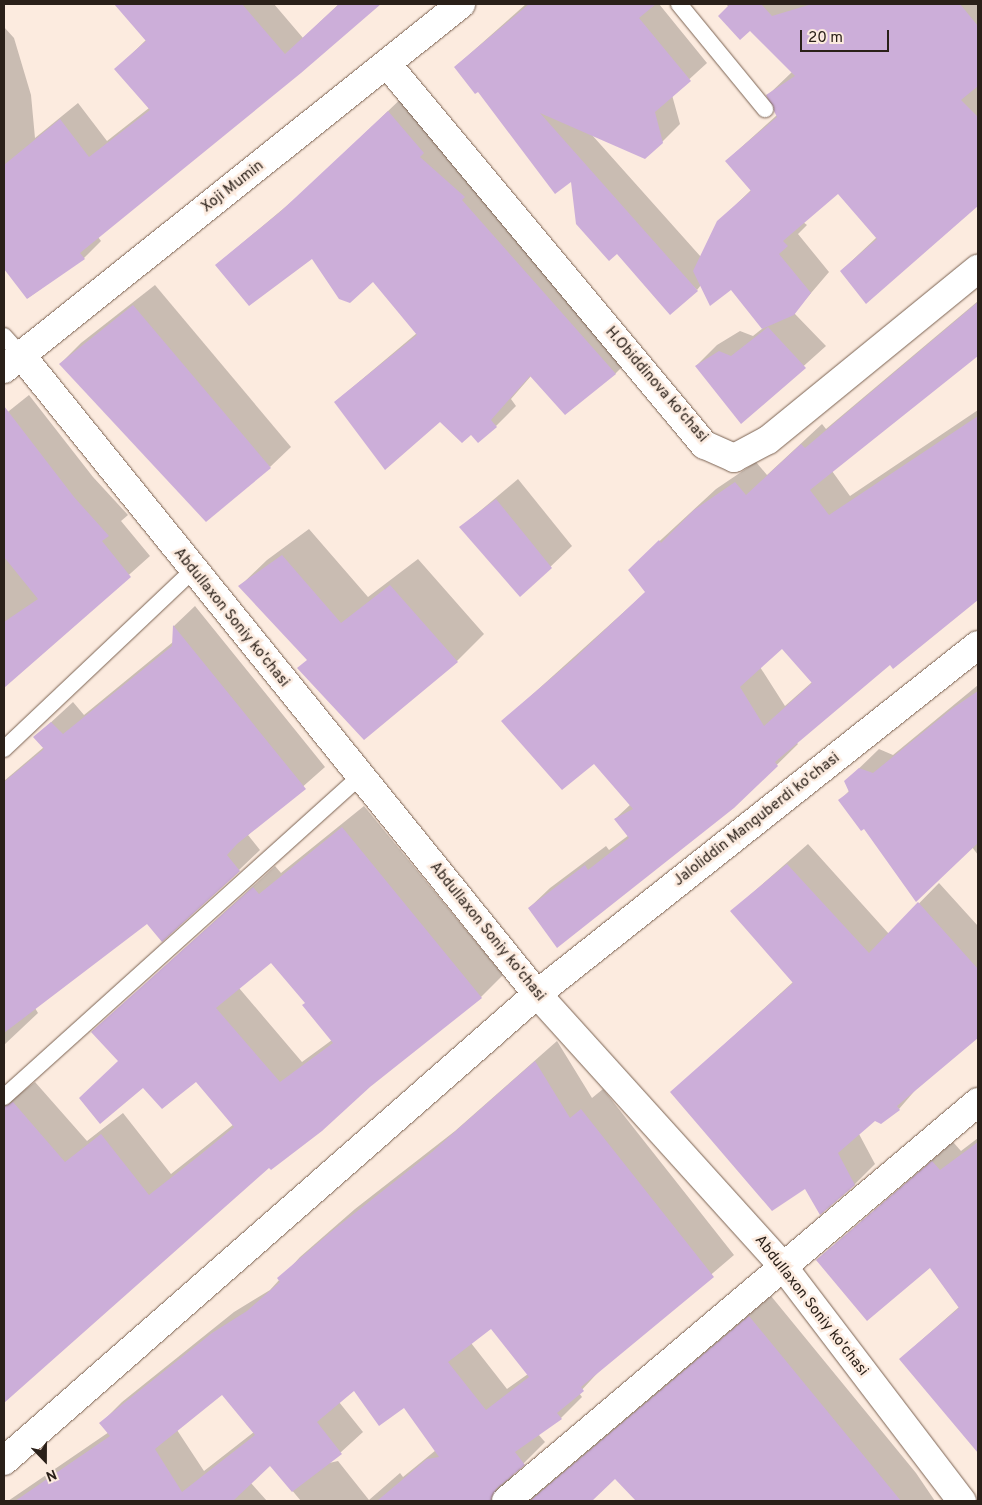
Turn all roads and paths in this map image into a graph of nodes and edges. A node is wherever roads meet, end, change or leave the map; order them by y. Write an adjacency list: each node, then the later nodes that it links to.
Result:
1 (462, 4): 3 (street, Xoji Mumin)
2 (679, 4): 4 (lane)
3 (387, 64): 5 (street, H.Obiddinova ko'chasi); 6 (street, Xoji Mumin)
4 (765, 109)
5 (978, 269)
6 (9, 353): 7 (street, Abdullaxon Soniy ko'chasi)
7 (192, 571): 9 (lane); 10 (street, Abdullaxon Soniy ko'chasi)
8 (978, 646): 11 (street, Jaloliddin Manguberdi ko'chasi)
9 (4, 749)
10 (360, 777): 11 (street, Abdullaxon Soniy ko'chasi); 12 (lane)
11 (537, 994): 14 (street, Abdullaxon Soniy ko'chasi); 15 (street, Jaloliddin Manguberdi ko'chasi)
12 (4, 1097)
13 (978, 1102): 14 (street)
14 (782, 1265): 16 (street); 17 (street, Abdullaxon Soniy ko'chasi)
15 (4, 1461)
16 (506, 1501)
17 (962, 1501)

